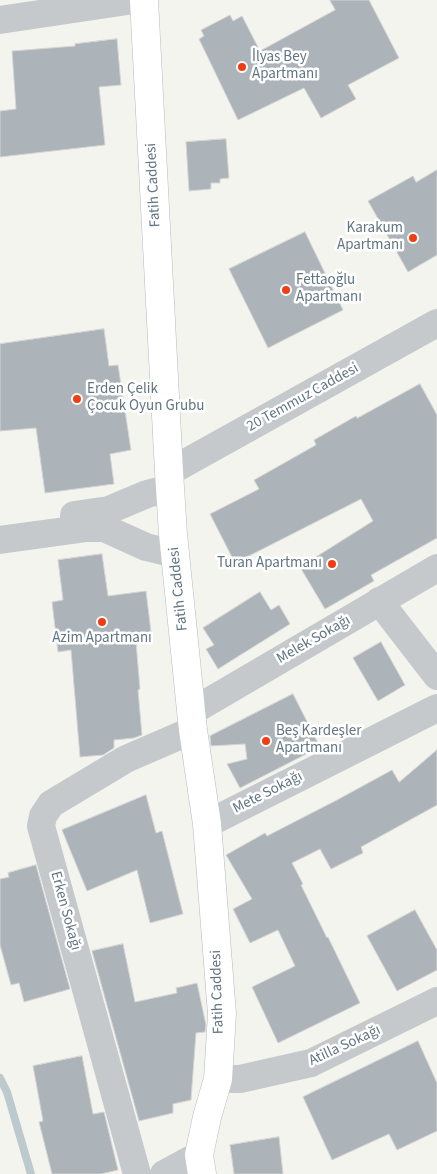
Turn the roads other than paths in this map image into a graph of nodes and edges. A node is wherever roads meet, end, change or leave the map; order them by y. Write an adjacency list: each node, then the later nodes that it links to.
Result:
1 (134, 0): 3 (street)
2 (144, 0): 5 (main road, Fatih Caddesi)
3 (0, 20)
4 (437, 323): 5 (street, 20 Temmuz Caddesi)
5 (170, 480): 6 (street, 20 Temmuz Caddesi); 8 (main road, Fatih Caddesi)
6 (0, 524)
7 (0, 540): 8 (street)
8 (175, 554): 13 (main road, Fatih Caddesi)
9 (437, 568): 10 (street, Melek Sokağı)
10 (379, 601): 11 (street); 13 (street, Melek Sokağı)
11 (437, 676)
12 (437, 708): 14 (street, Mete Sokağı)
13 (192, 721): 14 (main road, Fatih Caddesi); 18 (street, Erken Sokağı)
14 (207, 824): 16 (main road, Fatih Caddesi)
15 (437, 1001): 16 (street, Atilla Sokağı)
16 (218, 1079): 17 (main road, Fatih Caddesi)
17 (200, 1164): 19 (street)
18 (137, 1174)
19 (164, 1174)

